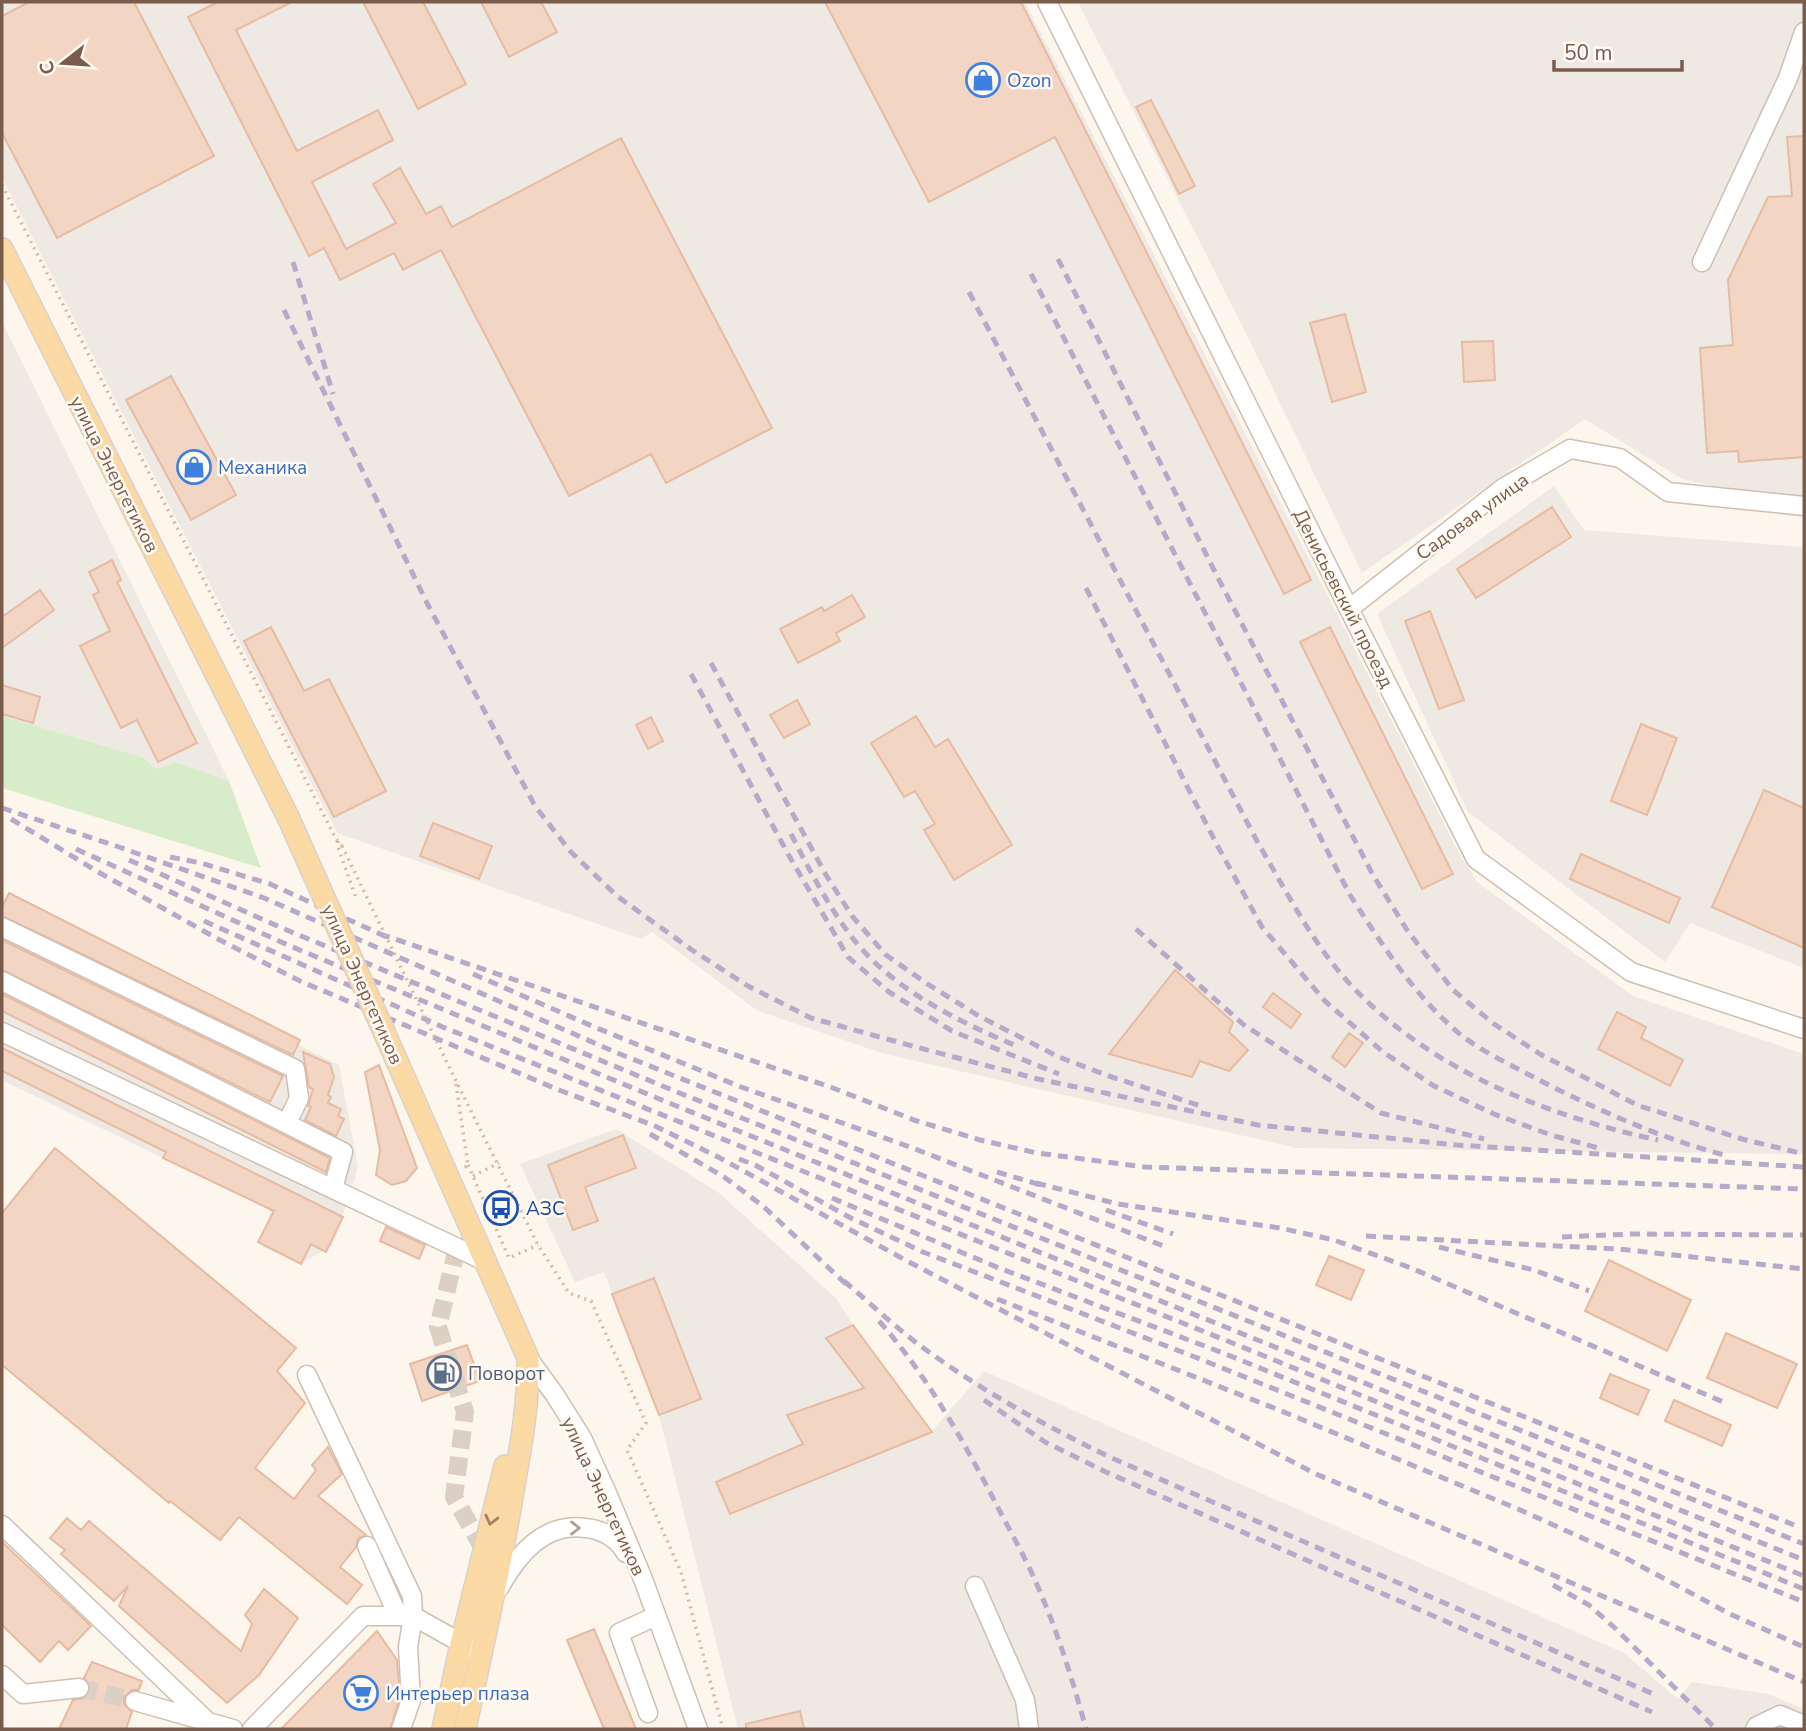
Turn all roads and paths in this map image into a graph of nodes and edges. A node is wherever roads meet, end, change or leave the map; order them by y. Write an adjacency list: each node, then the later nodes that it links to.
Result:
1 (1047, 2): 7 (street, Денисьевский проезд)
2 (1804, 32): 5 (street)
3 (2, 185): 8 (path)
4 (2, 249): 20 (main road, улица Энергетиков, bridge)
5 (1702, 262)
6 (1804, 506): 7 (street, Садовая улица)
7 (1349, 609): 12 (street, Денисьевский проезд)
8 (338, 841): 9 (path); 15 (path, bridge)
9 (356, 898)
10 (2, 927): 14 (street)
11 (2, 981): 14 (street)
12 (1804, 1029)
13 (2, 1032): 18 (street)
14 (287, 1123): 18 (street)
15 (499, 1163): 17 (path); 19 (path)
16 (468, 1165): 17 (path)
17 (473, 1176): 19 (path)
18 (333, 1189): 20 (street)
19 (538, 1245): 44 (path)
20 (488, 1262): 21 (main road, улица Энергетиков)
21 (528, 1358): 25 (street, улица Энергетиков); 27 (main road); 30 (main road, one-way to 30)
22 (307, 1375): 28 (street)
23 (2, 1525): 36 (street)
24 (367, 1546): 28 (street)
25 (643, 1579): 27 (street, one-way to 25); 29 (street, улица Энергетиков)
26 (975, 1586): 45 (street)
27 (492, 1600): 31 (main road)
28 (405, 1616): 30 (street); 39 (street); 40 (street)
29 (656, 1616): 35 (street); 43 (street, улица Энергетиков)
30 (461, 1644): 31 (street); 41 (main road)
31 (481, 1653): 42 (main road)
32 (2, 1675): 33 (street)
33 (79, 1688)
34 (135, 1701): 36 (street)
35 (648, 1713)
36 (208, 1722): 38 (street)
37 (1804, 1725): 46 (street)
38 (233, 1729)
39 (252, 1729)
40 (401, 1729)
41 (443, 1729)
42 (465, 1729)
43 (698, 1729)
44 (723, 1729)
45 (1029, 1729)
46 (1755, 1729)

